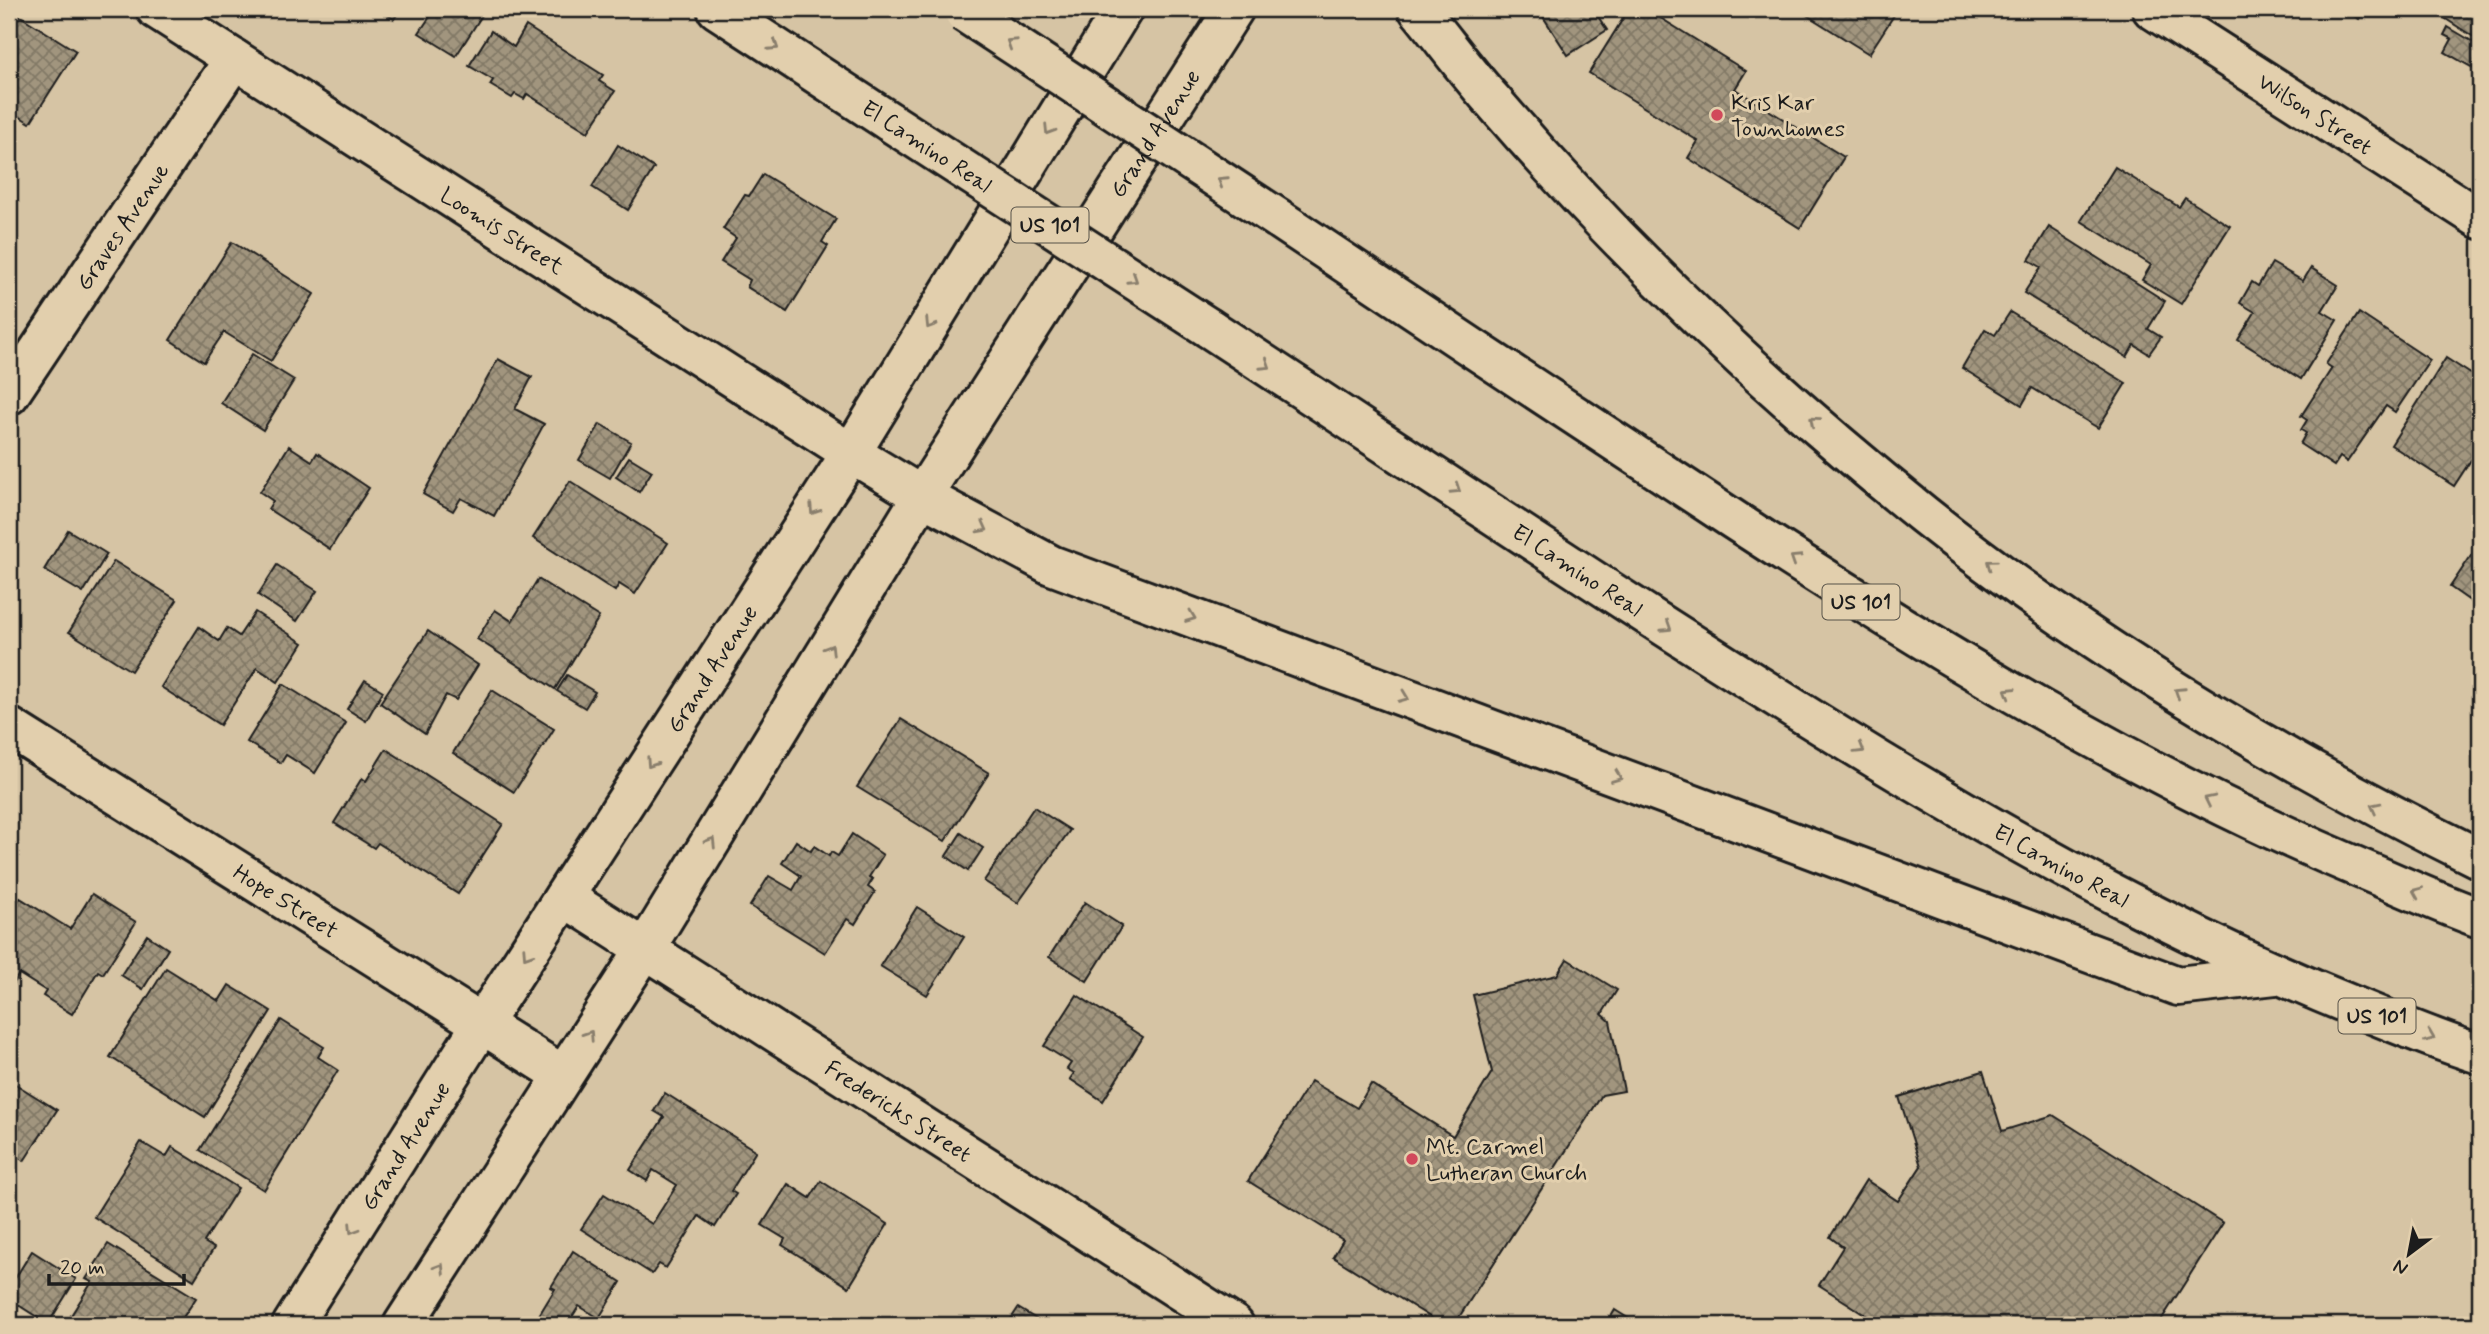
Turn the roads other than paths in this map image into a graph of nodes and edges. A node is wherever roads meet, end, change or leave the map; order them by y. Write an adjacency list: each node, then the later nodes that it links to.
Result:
1 (156, 9): 8 (main road, Loomis Street)
2 (717, 9): 18 (main road, El Camino Real / US 101, one-way to 18, bridge)
3 (1123, 9): 11 (main road, Grand Avenue, one-way to 11)
4 (1234, 9): 12 (main road, Grand Avenue)
5 (1418, 9): 14 (main road, one-way to 5)
6 (2152, 9): 9 (main road, Wilson Street)
7 (962, 10): 16 (main road, US 101, one-way to 7, bridge)
8 (234, 59): 10 (main road, Graves Avenue); 11 (main road, Loomis Street)
9 (2480, 219)
10 (9, 394)
11 (851, 453): 12 (main road, Loomis Street); 15 (main road, Grand Avenue, one-way to 15)
12 (922, 496): 17 (main road, Grand Avenue, one-way to 12); 18 (main road, Loomis Street, one-way to 18)
13 (9, 727): 19 (main road, Hope Street)
14 (2480, 859)
15 (564, 897): 17 (main road, Fredericks Street); 19 (main road, Grand Avenue, one-way to 19)
16 (2480, 918)
17 (645, 949): 21 (main road, Grand Avenue, one-way to 17); 24 (main road, Fredericks Street)
18 (2275, 975): 20 (main road, El Camino Real / US 101, one-way to 20)
19 (481, 1025): 21 (main road, Hope Street); 22 (main road, Grand Avenue, one-way to 22)
20 (2480, 1054)
21 (563, 1075): 23 (main road, Grand Avenue, one-way to 21)
22 (292, 1325)
23 (403, 1325)
24 (1234, 1325)

